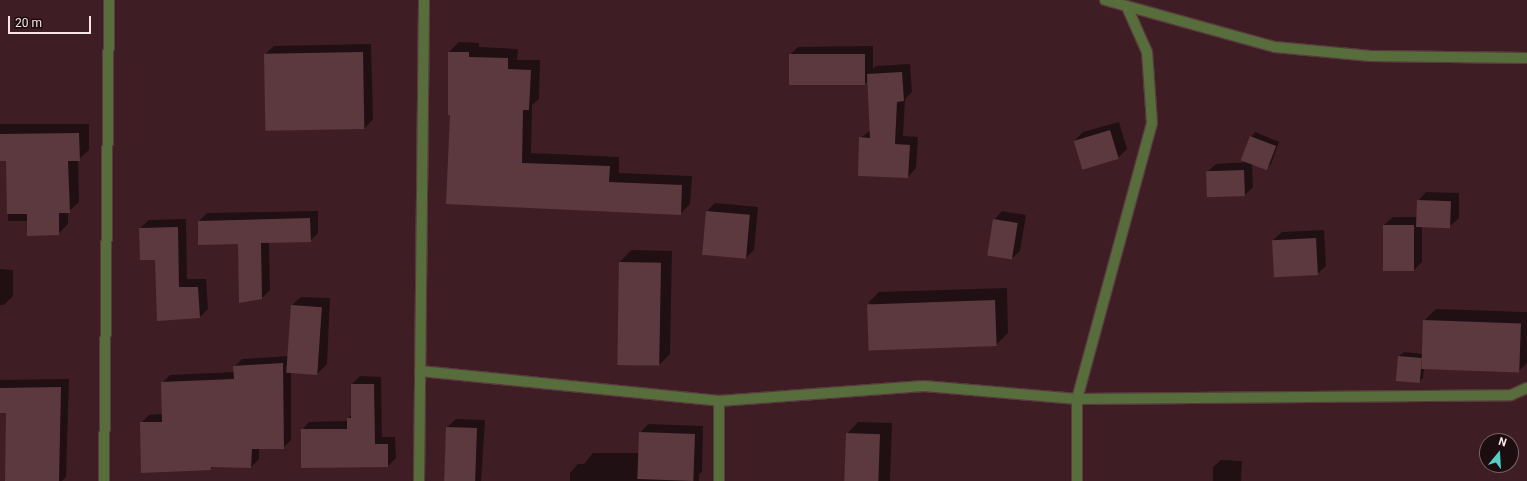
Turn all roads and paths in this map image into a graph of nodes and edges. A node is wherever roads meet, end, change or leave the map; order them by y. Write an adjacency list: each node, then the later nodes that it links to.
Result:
1 (109, 0): 10 (street)
2 (424, 0): 6 (street)
3 (1105, 0): 4 (street)
4 (1126, 7): 5 (street); 8 (street)
5 (1527, 58)
6 (420, 371): 9 (street); 11 (street)
7 (1527, 388): 8 (street)
8 (1077, 399): 9 (street); 13 (street)
9 (719, 401): 12 (street)
10 (104, 481)
11 (419, 481)
12 (719, 481)
13 (1077, 481)

